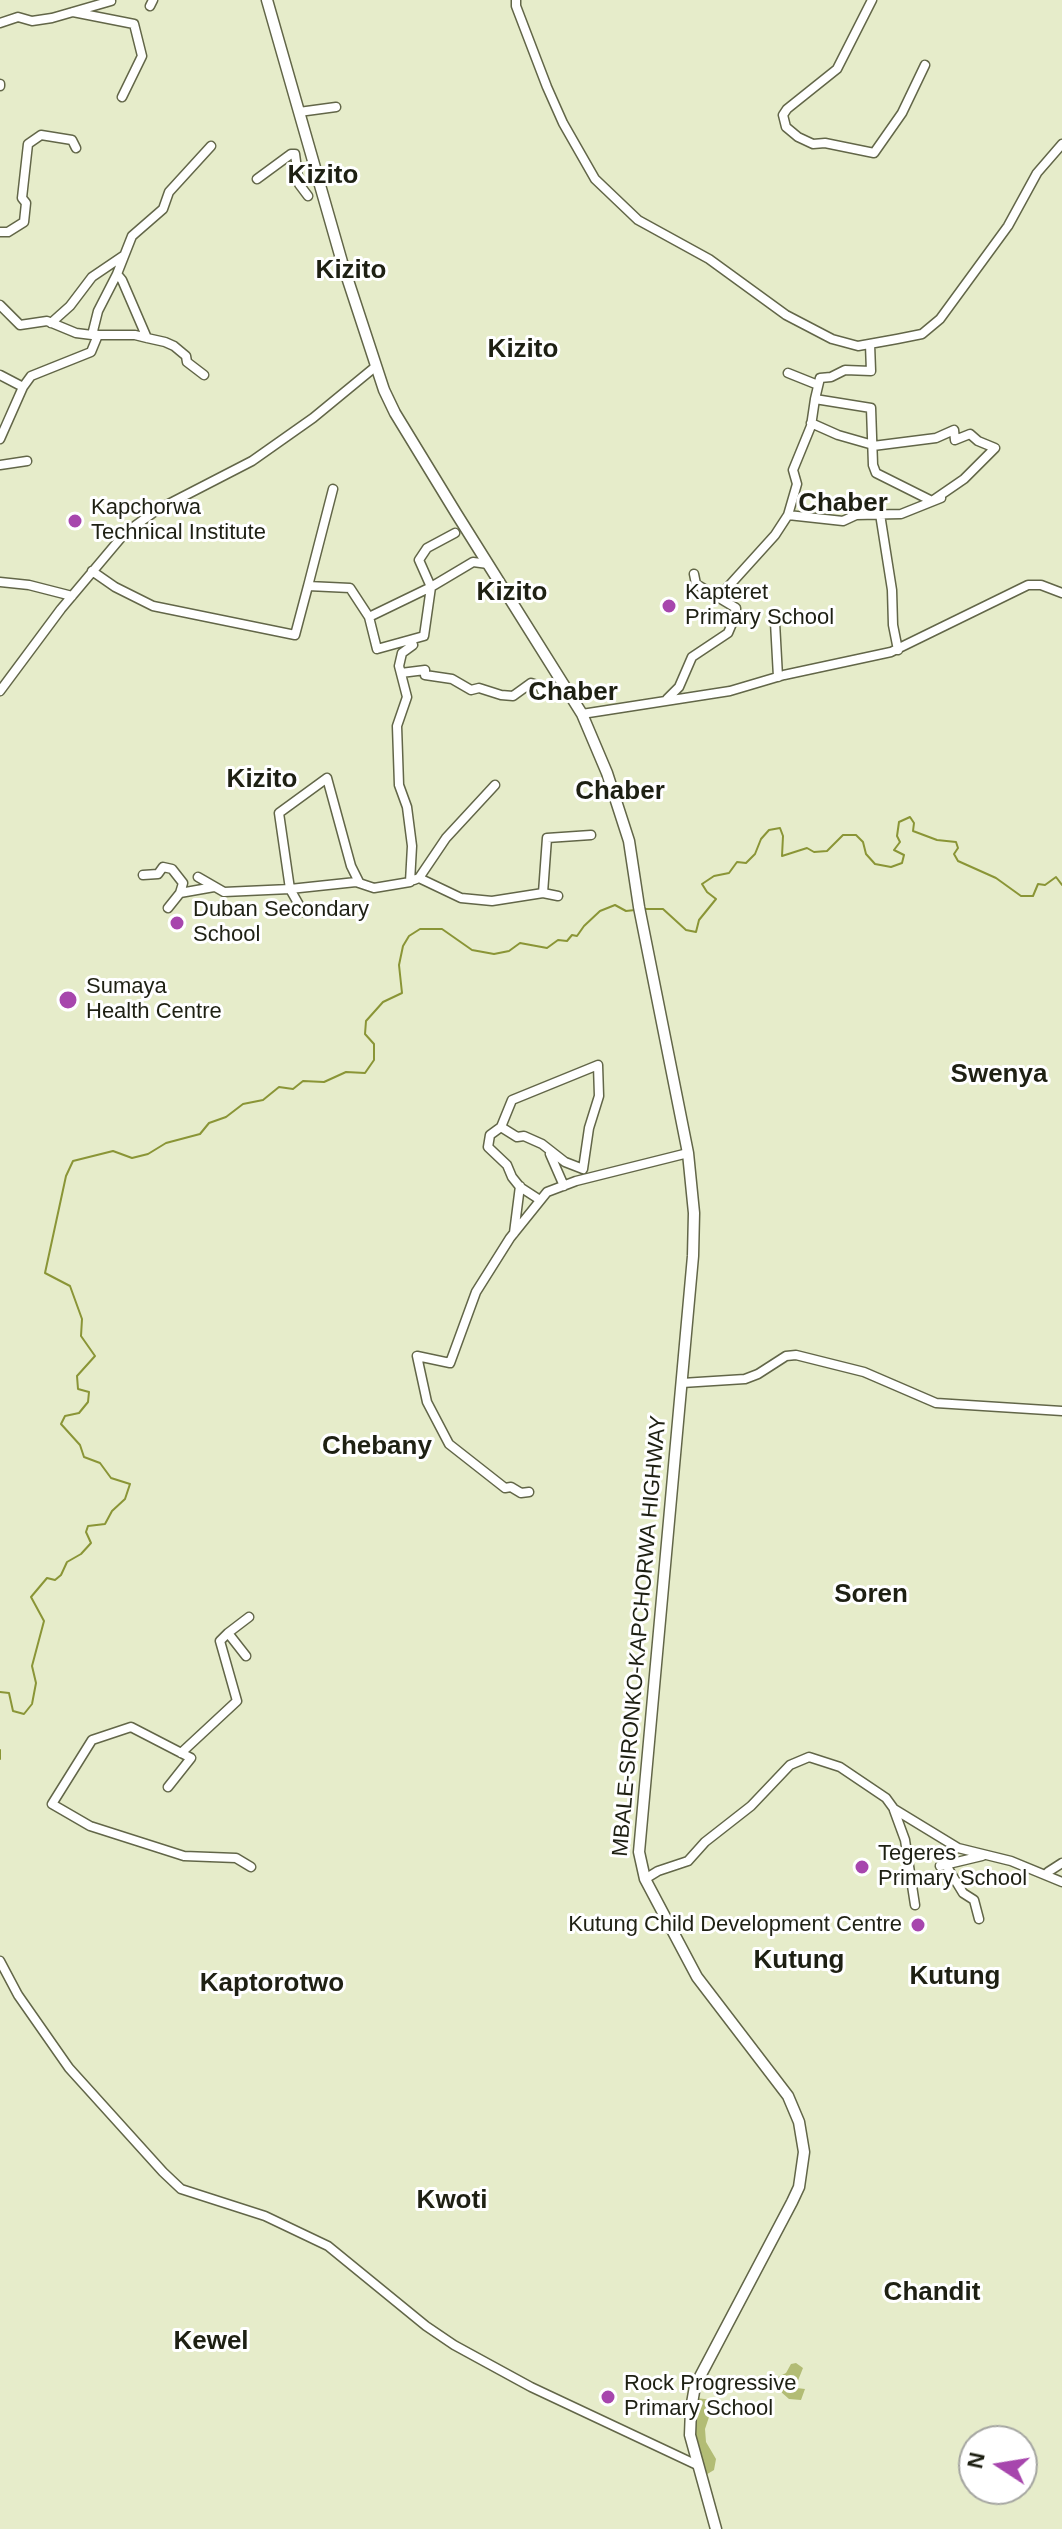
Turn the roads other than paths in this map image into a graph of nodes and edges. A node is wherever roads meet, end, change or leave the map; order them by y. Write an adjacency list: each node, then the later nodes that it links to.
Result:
1 (267, 0): 10 (main road, MBALE-SIRONKO-KAPCHORWA HIGHWAY)
2 (516, 0): 23 (street)
3 (872, 0): 7 (street)
4 (111, 1): 5 (street)
5 (73, 12): 6 (street); 8 (street)
6 (0, 23)
7 (925, 65)
8 (122, 97)
9 (336, 107): 10 (street)
10 (299, 112): 24 (main road, MBALE-SIRONKO-KAPCHORWA HIGHWAY)
11 (1062, 144): 23 (street)
12 (211, 146): 17 (street)
13 (76, 148): 16 (street)
14 (257, 179): 15 (street)
15 (308, 196)
16 (0, 232)
17 (127, 253): 18 (street); 20 (street)
18 (117, 274): 21 (street); 22 (street)
19 (0, 305): 20 (street)
20 (51, 323): 21 (street)
21 (95, 335): 22 (street); 29 (street)
22 (147, 338): 27 (street)
23 (870, 344): 28 (street)
24 (375, 367): 41 (main road, MBALE-SIRONKO-KAPCHORWA HIGHWAY); 42 (street)
25 (788, 373): 28 (street)
26 (0, 375): 29 (street)
27 (204, 375)
28 (818, 385): 30 (street)
29 (23, 387): 32 (street)
30 (815, 399): 31 (street); 33 (street)
31 (811, 423): 33 (street); 39 (street)
32 (0, 439)
33 (873, 446): 37 (street); 37 (street)
34 (27, 461): 35 (street)
35 (0, 465)
36 (333, 489): 45 (street)
37 (936, 500): 38 (street)
38 (880, 514): 39 (street); 53 (street)
39 (788, 515): 49 (street)
40 (455, 533): 46 (street)
41 (488, 564): 46 (street); 59 (main road, MBALE-SIRONKO-KAPCHORWA HIGHWAY)
42 (92, 571): 45 (street); 48 (street)
43 (694, 574): 49 (street)
44 (0, 582): 48 (street)
45 (308, 586): 50 (street)
46 (431, 587): 50 (street); 52 (street)
47 (1062, 593): 53 (street)
48 (72, 596): 56 (street)
49 (718, 598): 58 (street)
50 (369, 617): 52 (street)
51 (775, 622): 55 (street)
52 (411, 640): 54 (street)
53 (898, 650): 55 (street)
54 (401, 673): 57 (street); 64 (street)
55 (778, 677): 58 (street)
56 (0, 691)
57 (542, 691)
58 (666, 700): 59 (street)
59 (582, 714): 75 (main road, MBALE-SIRONKO-KAPCHORWA HIGHWAY)
60 (495, 785): 64 (street)
61 (591, 835): 69 (street)
62 (143, 875): 68 (street)
63 (198, 877): 66 (street)
64 (414, 880): 65 (street); 69 (street)
65 (359, 882): 67 (street); 67 (street)
66 (215, 887): 67 (street); 68 (street)
67 (290, 889): 72 (street)
68 (180, 893): 71 (street)
69 (543, 893): 70 (street)
70 (558, 896)
71 (168, 908)
72 (303, 912)
73 (501, 1127): 74 (street); 74 (street); 76 (street)
74 (549, 1152): 77 (street)
75 (688, 1153): 77 (street); 80 (main road, MBALE-SIRONKO-KAPCHORWA HIGHWAY)
76 (520, 1186): 78 (street); 79 (street)
77 (564, 1186): 78 (street)
78 (540, 1200): 79 (street)
79 (514, 1234): 82 (street)
80 (682, 1383): 81 (street); 94 (main road, MBALE-SIRONKO-KAPCHORWA HIGHWAY)
81 (1062, 1411)
82 (529, 1492)
83 (249, 1617): 84 (street)
84 (228, 1633): 85 (street); 86 (street)
85 (246, 1656)
86 (181, 1753): 87 (street); 91 (street)
87 (168, 1787)
88 (894, 1809): 89 (street); 94 (street); 95 (street)
89 (986, 1855): 92 (street); 93 (street); 96 (street)
90 (1062, 1863): 92 (street)
91 (251, 1867)
92 (1048, 1872): 93 (street)
93 (1061, 1878)
94 (645, 1879): 98 (main road, MBALE-SIRONKO-KAPCHORWA HIGHWAY)
95 (915, 1905)
96 (979, 1919)
97 (0, 1961): 98 (street)
98 (697, 2465): 99 (main road, MBALE-SIRONKO-KAPCHORWA HIGHWAY)
99 (716, 2529)

